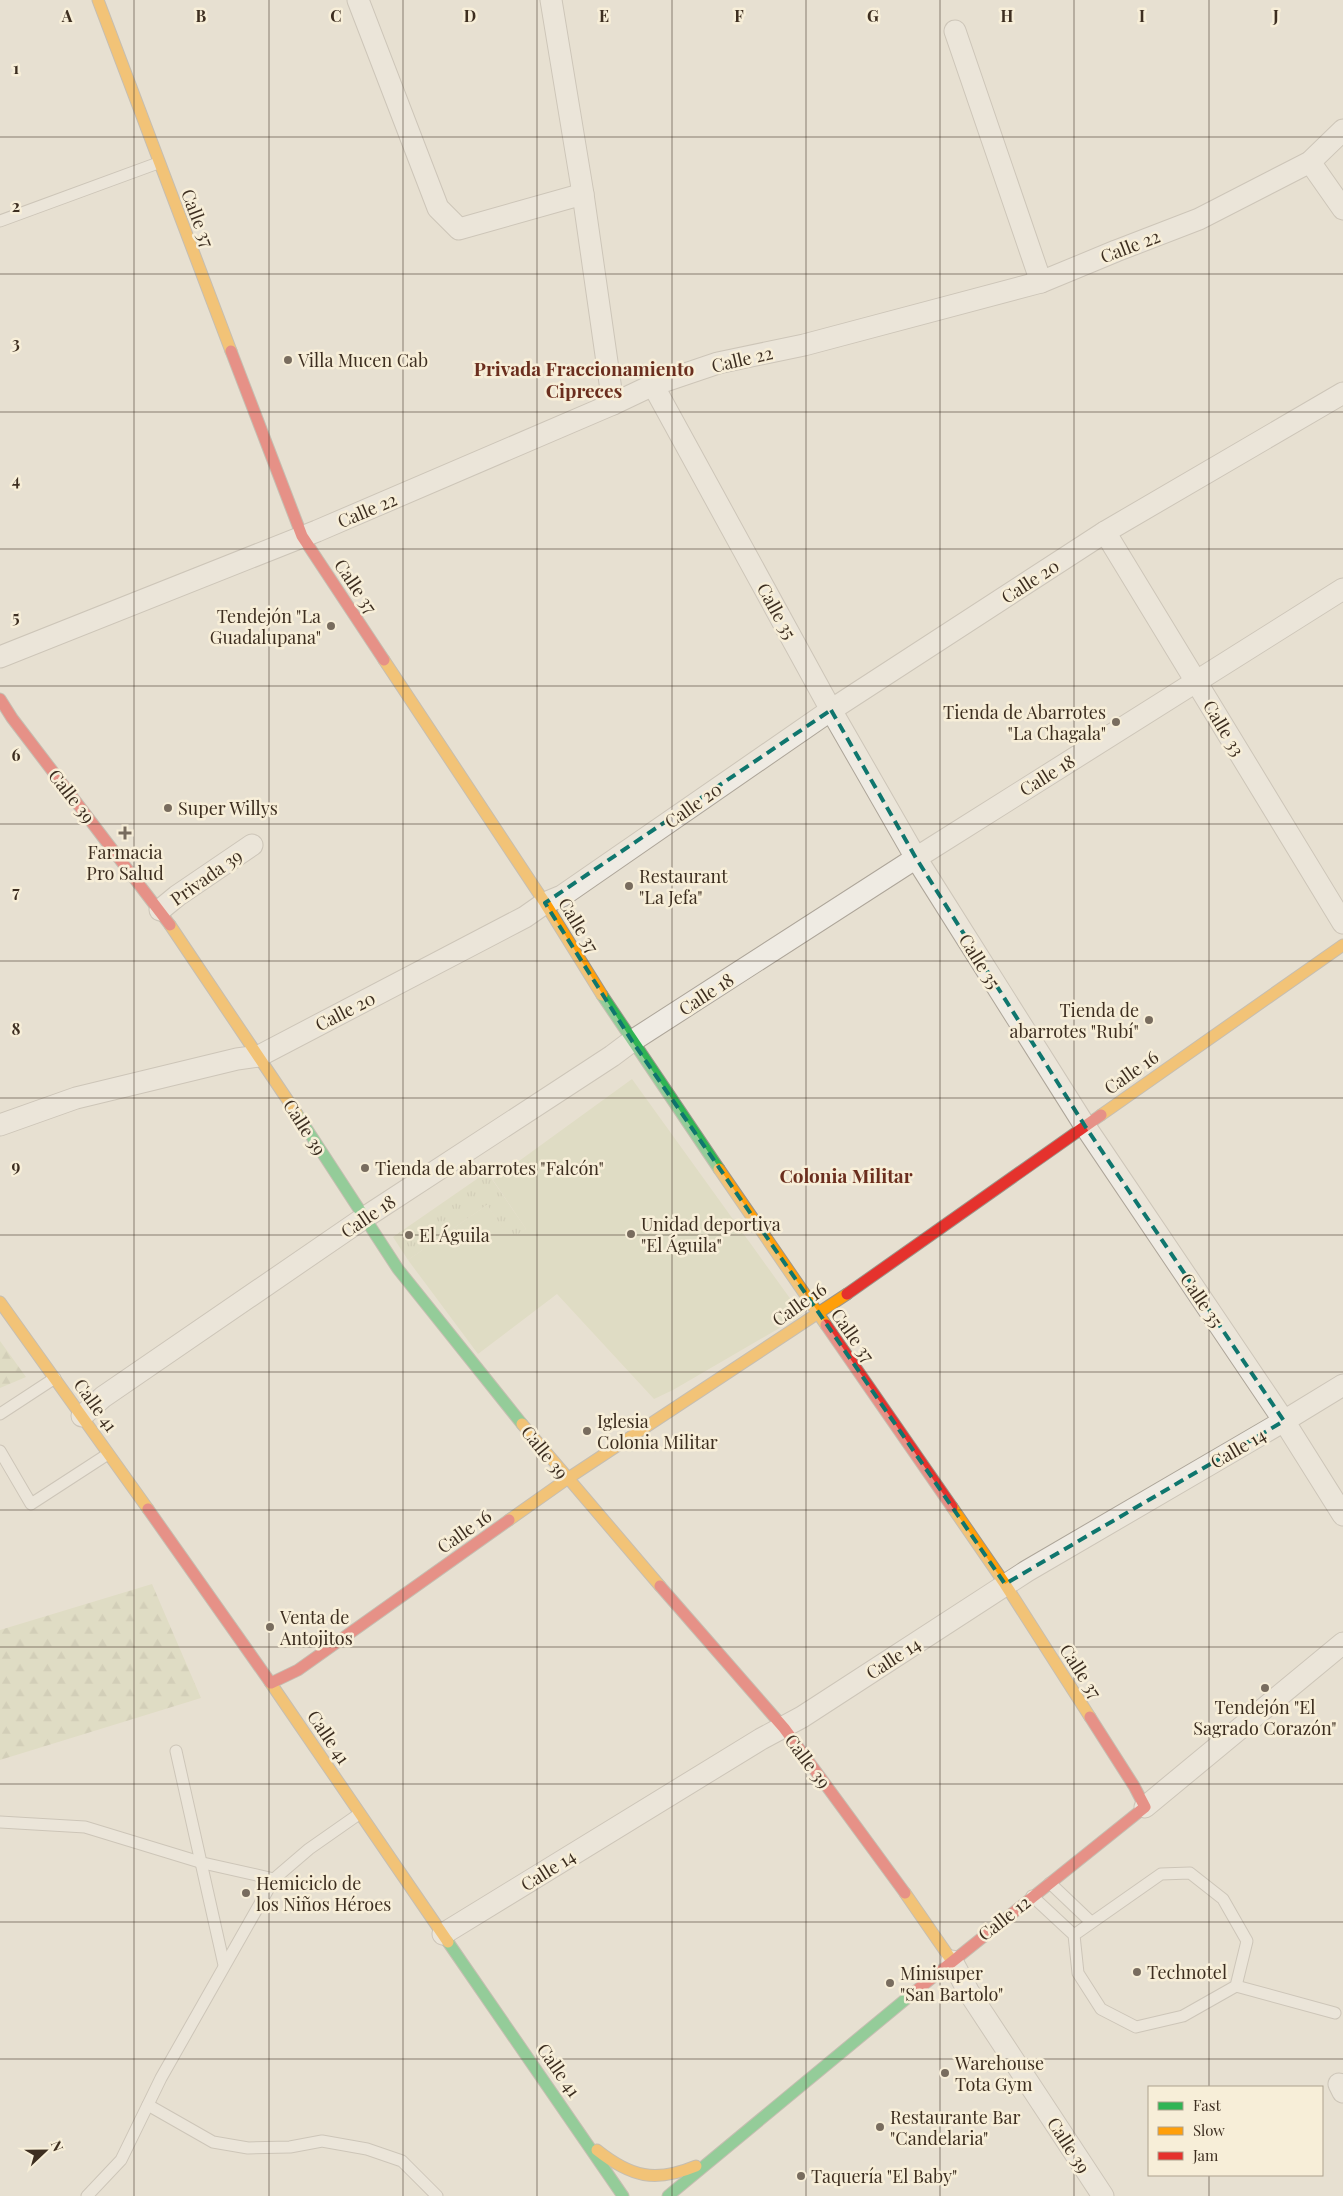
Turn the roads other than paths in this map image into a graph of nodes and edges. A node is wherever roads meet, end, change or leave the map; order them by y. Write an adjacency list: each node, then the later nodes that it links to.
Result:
1 (98, 0): 7 (main road, Calle 37)
2 (358, 0): 8 (street)
3 (551, 0): 8 (street)
4 (955, 31): 11 (street)
5 (1343, 130): 6 (street, Calle 22)
6 (1310, 162): 9 (street); 11 (street, Calle 22)
7 (158, 163): 10 (lane); 16 (main road, Calle 37)
8 (583, 194): 14 (street)
9 (1343, 209)
10 (0, 221)
11 (1042, 282): 12 (street, Calle 22)
12 (652, 385): 14 (street, Calle 22); 21 (street, Calle 35)
13 (1343, 393): 15 (street, Calle 20)
14 (613, 404): 16 (street, Calle 22)
15 (1105, 532): 19 (street, Calle 33); 21 (street, Calle 20)
16 (302, 536): 18 (street, Calle 22); 24 (main road, Calle 37)
17 (1343, 589): 19 (street, Calle 18)
18 (0, 656)
19 (1195, 681): 23 (street, Calle 18); 26 (street, Calle 33)
20 (0, 699): 25 (main road, Calle 39)
21 (831, 710): 23 (street, Calle 35); 24 (street, Calle 20)
22 (252, 845): 25 (street, Privada 39)
23 (916, 858): 28 (street, Calle 18); 31 (street, Calle 35)
24 (545, 903): 28 (main road, Calle 37); 29 (street, Calle 20)
25 (160, 910): 29 (main road, Calle 39)
26 (1343, 923)
27 (1343, 945): 31 (main road, Calle 16)
28 (632, 1041): 32 (street, Calle 18); 34 (main road, Calle 37)
29 (259, 1056): 30 (street, Calle 20); 32 (main road, Calle 39)
30 (0, 1125)
31 (1085, 1126): 34 (main road, Calle 16); 39 (street, Calle 35)
32 (364, 1218): 38 (street, Calle 18); 42 (main road, Calle 39)
33 (0, 1302): 35 (main road, Calle 41)
34 (817, 1313): 42 (main road, Calle 16); 44 (main road, Calle 37)
35 (55, 1378): 37 (lane); 38 (main road, Calle 41)
36 (1343, 1384): 39 (street, Calle 14)
37 (0, 1414)
38 (82, 1416): 41 (main road, Calle 41)
39 (1284, 1421): 43 (street, Calle 35); 44 (street, Calle 14)
40 (0, 1451): 41 (lane)
41 (109, 1454): 46 (main road, Calle 41)
42 (567, 1479): 46 (main road, Calle 16); 47 (main road, Calle 39)
43 (1343, 1515)
44 (1005, 1584): 47 (street, Calle 14); 49 (main road, Calle 37)
45 (1343, 1643): 49 (street, Calle 12)
46 (271, 1683): 50 (main road, Calle 41)
47 (784, 1728): 57 (street, Calle 14); 59 (main road, Calle 39)
48 (176, 1751): 52 (lane)
49 (1146, 1807): 54 (main road, Calle 12)
50 (359, 1814): 53 (lane); 57 (main road, Calle 41)
51 (0, 1822): 52 (lane)
52 (203, 1863): 53 (lane); 60 (lane)
53 (274, 1879): 60 (lane)
54 (1050, 1883): 55 (main road, Calle 12); 56 (lane)
55 (1032, 1896): 58 (lane); 59 (main road, Calle 12)
56 (1092, 1922): 58 (lane); 61 (lane)
57 (443, 1934): 64 (main road, Calle 41)
58 (1074, 1935): 61 (lane)
59 (952, 1961): 65 (main road, Calle 12); 71 (street, Calle 39)
60 (224, 1965): 63 (lane)
61 (1236, 1986): 62 (lane)
62 (1335, 2013)
63 (148, 2104): 68 (lane); 69 (lane)
64 (582, 2133): 65 (main road); 67 (main road, Calle 41)
65 (715, 2158): 66 (main road); 70 (main road, Calle 12)
66 (699, 2188)
67 (622, 2195)
68 (87, 2196)
69 (436, 2196)
70 (668, 2196)
71 (1103, 2196)

